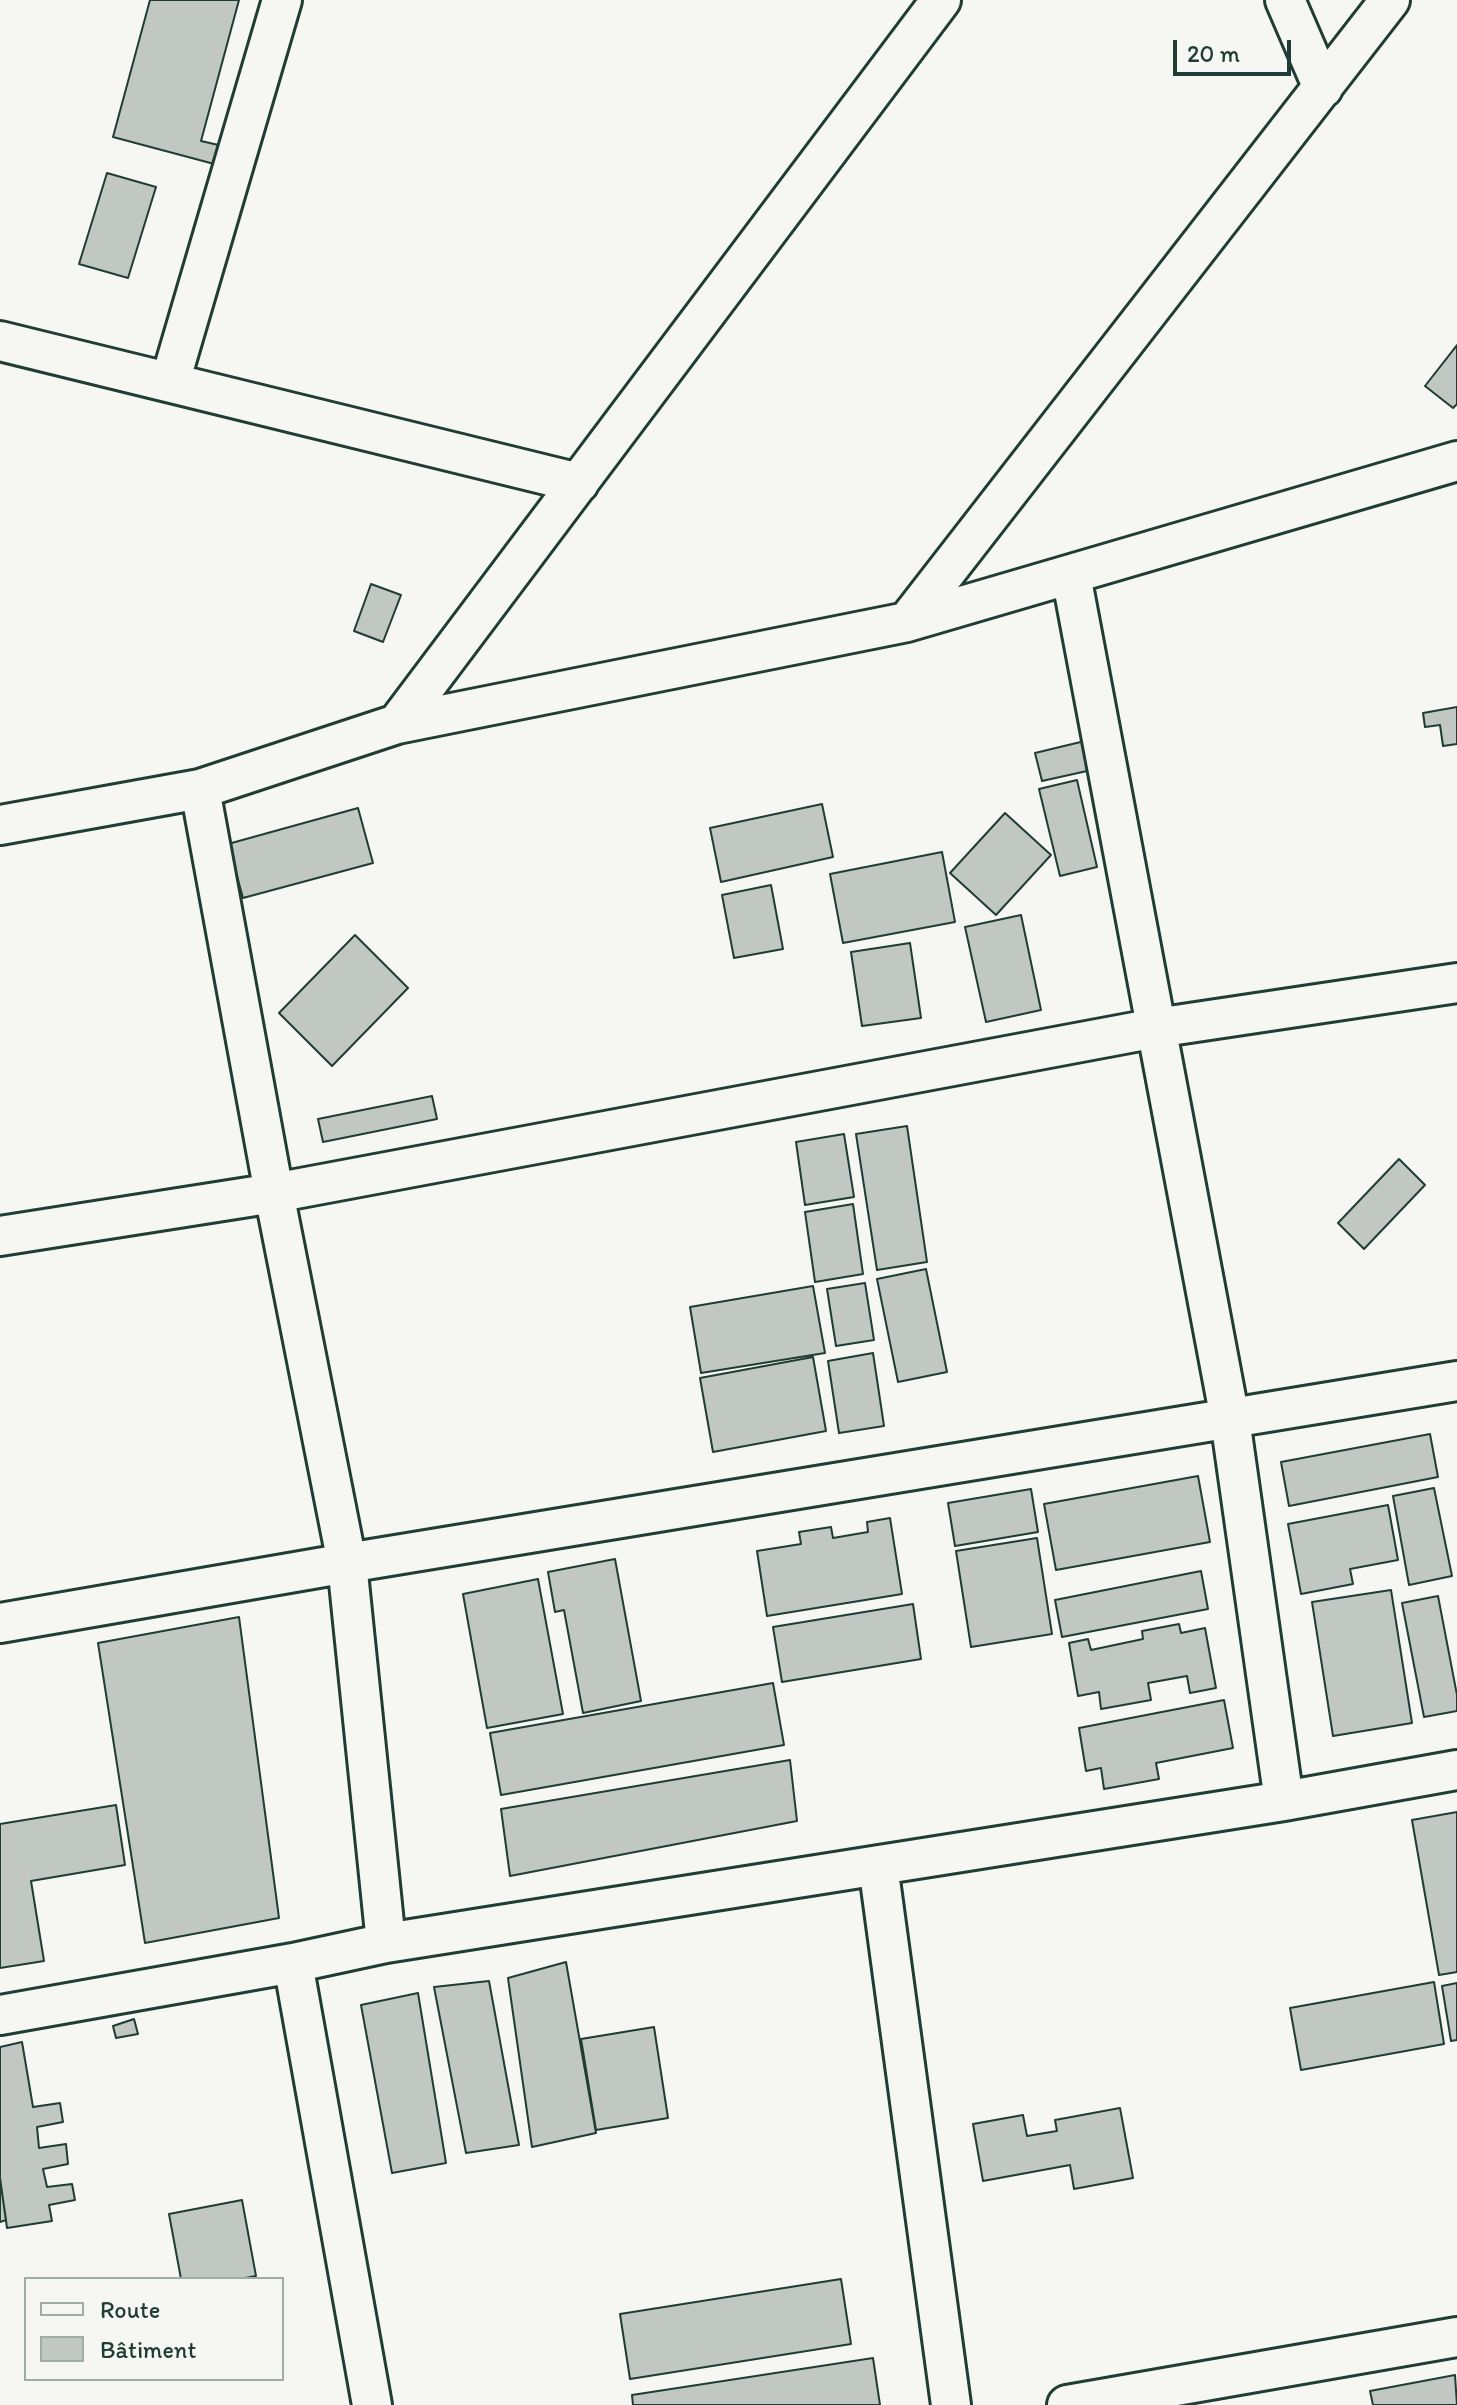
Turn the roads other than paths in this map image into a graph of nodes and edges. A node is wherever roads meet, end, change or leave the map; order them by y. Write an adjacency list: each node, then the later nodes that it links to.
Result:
1 (282, 0): 7 (street)
2 (941, 0): 9 (street)
3 (1285, 0): 5 (street)
4 (1390, 0): 5 (street)
5 (1323, 88): 11 (street)
6 (0, 341): 7 (street)
7 (170, 382): 9 (street)
8 (1457, 461): 10 (street)
9 (579, 483): 12 (street)
10 (1071, 575): 11 (street); 16 (street)
11 (907, 622): 12 (street)
12 (397, 724): 13 (street)
13 (200, 789): 14 (street); 17 (street)
14 (0, 825)
15 (1457, 983): 16 (street)
16 (1156, 1028): 17 (street); 20 (street)
17 (274, 1193): 18 (street); 21 (street)
18 (0, 1236)
19 (1457, 1381): 20 (street)
20 (1230, 1419): 21 (street); 24 (street)
21 (347, 1563): 22 (street); 26 (street)
22 (0, 1623)
23 (1457, 1770): 24 (street)
24 (1284, 1801): 25 (street)
25 (878, 1865): 26 (street); 31 (street)
26 (386, 1943): 27 (street)
27 (293, 1963): 28 (street); 30 (street)
28 (0, 2015)
29 (1457, 2337): 32 (street)
30 (372, 2405)
31 (951, 2405)
32 (1067, 2405)

